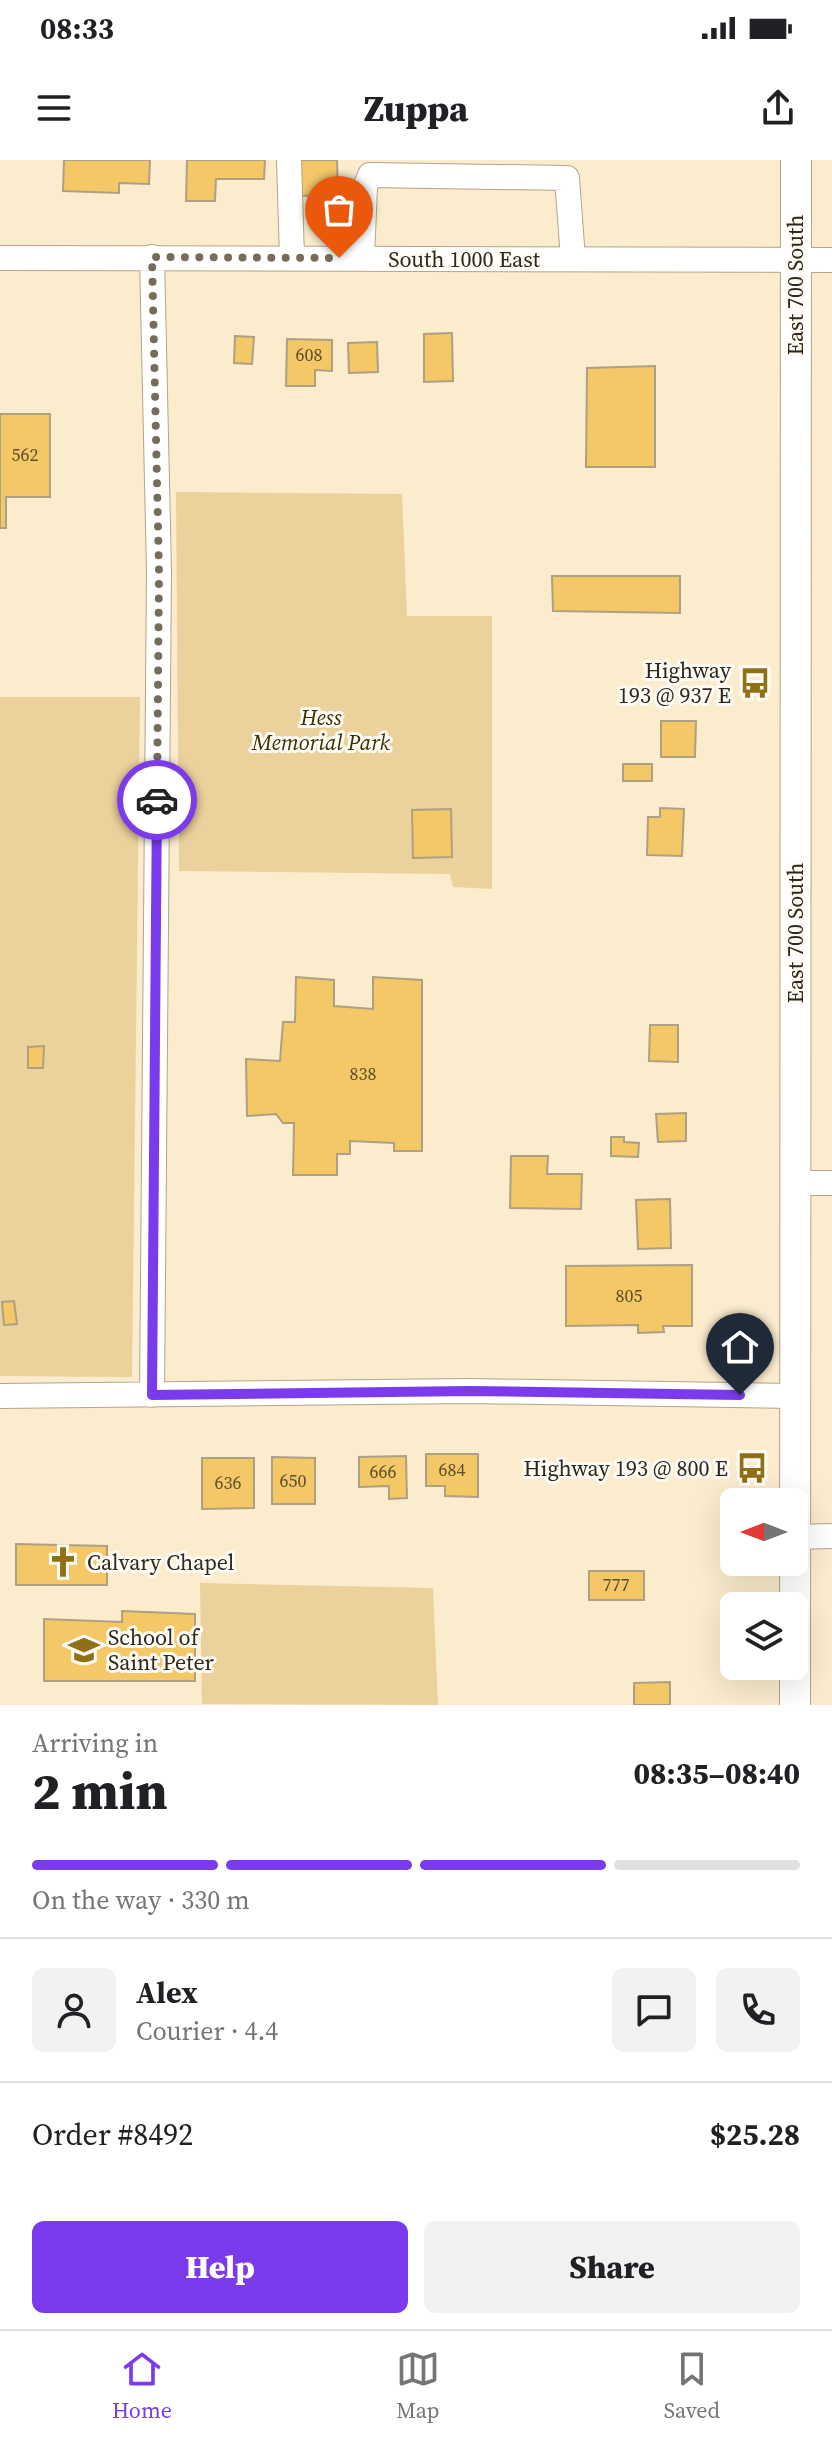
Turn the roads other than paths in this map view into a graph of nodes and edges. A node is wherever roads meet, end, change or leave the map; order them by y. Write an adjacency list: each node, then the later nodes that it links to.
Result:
1 (289, 160): 7 (street)
2 (796, 160): 10 (main road, East 700 South)
3 (406, 167): 4 (street); 8 (street)
4 (569, 169): 9 (street)
5 (152, 257): 6 (street, South 1000 East); 7 (street, South 1000 East); 14 (street)
6 (0, 258)
7 (292, 258): 8 (street, South 1000 East)
8 (362, 258): 9 (street, South 1000 East)
9 (573, 259): 10 (street, South 1000 East)
10 (796, 260): 11 (street, South 1000 East); 12 (main road, East 700 South)
11 (832, 260)
12 (796, 1183): 13 (street); 16 (main road, East 700 South)
13 (832, 1183)
14 (152, 1395): 15 (street); 16 (street)
15 (0, 1396)
16 (794, 1396): 17 (main road, East 700 South)
17 (795, 1488)
18 (832, 1536): 19 (street)
19 (808, 1537)
20 (796, 1576): 21 (main road, East 700 South)
21 (795, 1705)

